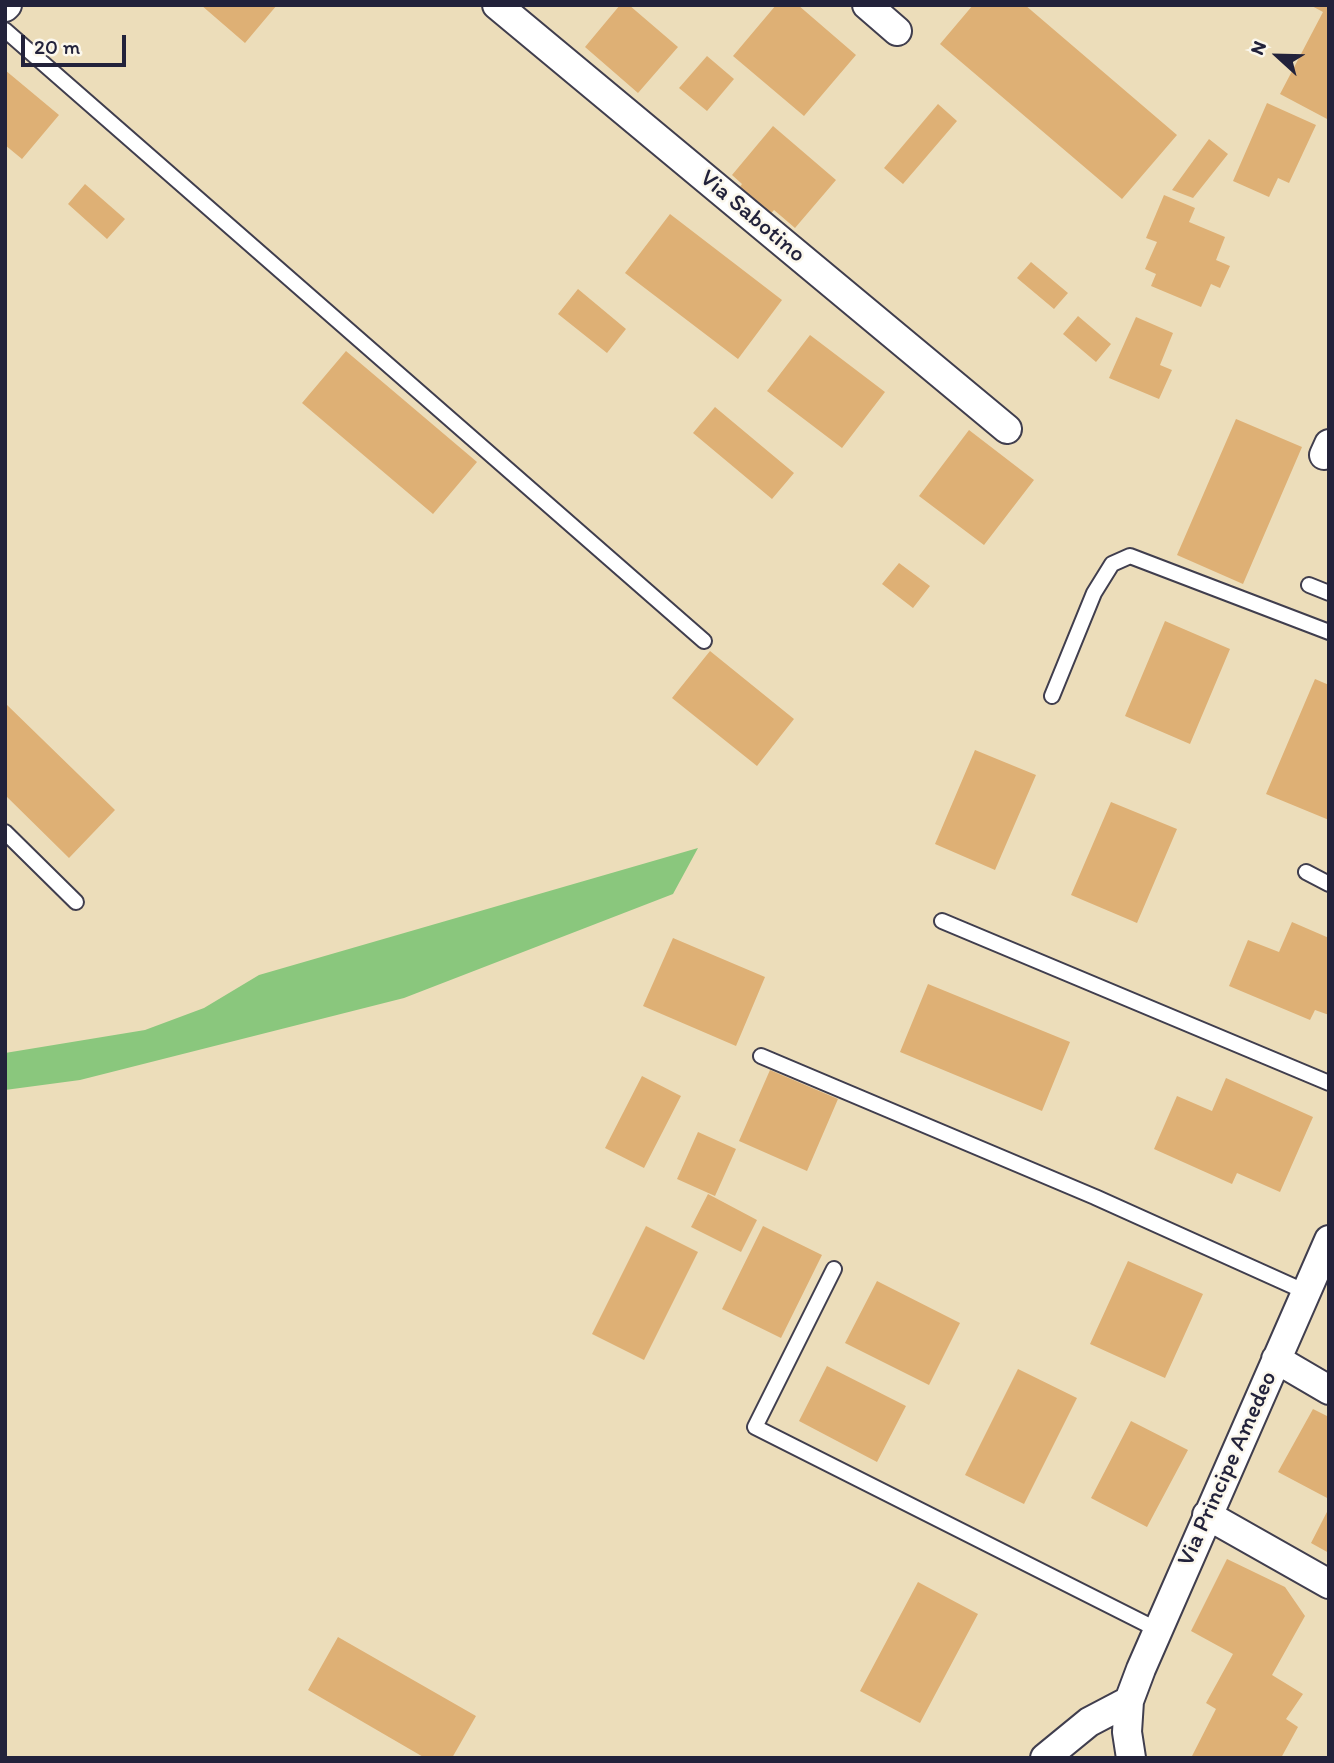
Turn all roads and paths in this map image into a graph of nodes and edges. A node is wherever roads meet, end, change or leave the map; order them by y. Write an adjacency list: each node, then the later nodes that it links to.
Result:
1 (497, 5): 5 (street, Via Sabotino)
2 (867, 5): 4 (street)
3 (5, 30): 9 (lane)
4 (897, 31)
5 (1007, 429)
6 (1309, 585): 7 (lane)
7 (1329, 593)
8 (1329, 632): 10 (lane)
9 (704, 642)
10 (1052, 696)
11 (5, 832): 14 (lane)
12 (1306, 872): 13 (lane)
13 (1329, 884)
14 (76, 902)
15 (942, 921): 17 (lane)
16 (761, 1056): 20 (lane)
17 (1329, 1083)
18 (1329, 1240): 20 (street, Via Principe Amedeo)
19 (834, 1269): 25 (lane)
20 (1306, 1292): 21 (street, Via Principe Amedeo)
21 (1276, 1359): 22 (street); 23 (street, Via Principe Amedeo)
22 (1329, 1390)
23 (1208, 1515): 24 (street); 25 (street, Via Principe Amedeo)
24 (1329, 1584)
25 (1158, 1630): 26 (street, Via Principe Amedeo)
26 (1129, 1700): 27 (street); 28 (street, Via Principe Amedeo)
27 (1045, 1758)
28 (1131, 1758)

